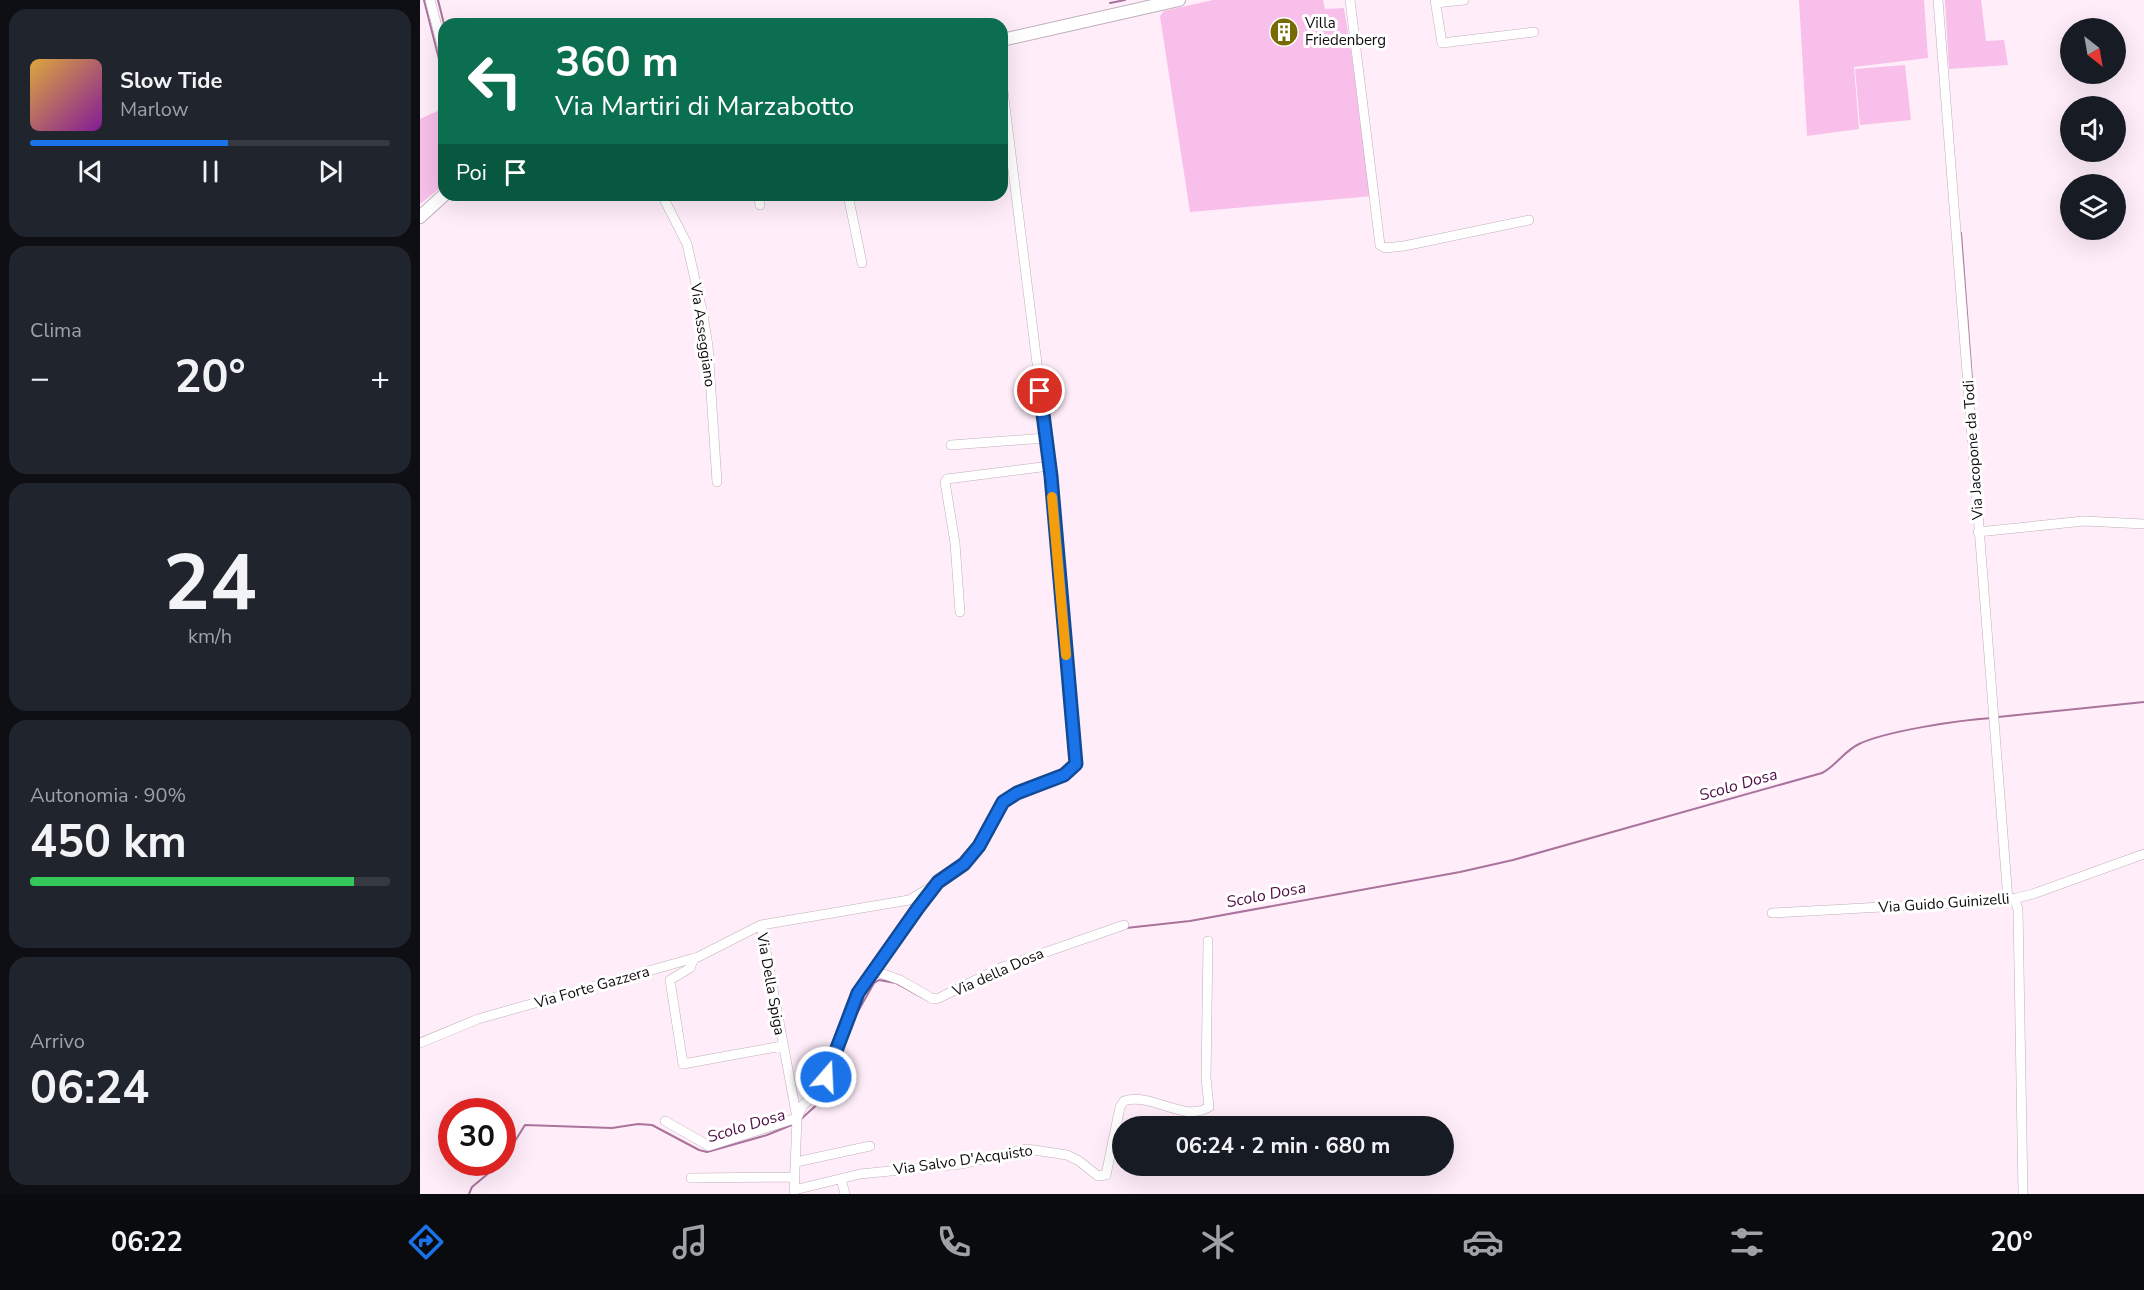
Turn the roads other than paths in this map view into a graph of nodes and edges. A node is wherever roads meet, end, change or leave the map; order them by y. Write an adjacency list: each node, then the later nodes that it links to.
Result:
1 (430, 0): 7 (street)
2 (1179, 0): 9 (street)
3 (1350, 0): 17 (street)
4 (1464, 0): 6 (street)
5 (1938, 0): 24 (street, Via Jacopone da Todi)
6 (1436, 2): 8 (street)
7 (438, 30)
8 (1534, 32)
9 (1008, 39)
10 (1008, 131): 19 (street)
11 (438, 200): 16 (street)
12 (665, 201): 22 (street, Via Asseggiano)
13 (759, 201): 15 (street)
14 (849, 201): 18 (street)
15 (760, 205)
16 (420, 217)
17 (1529, 220)
18 (862, 263)
19 (1046, 438): 20 (street); 21 (street)
20 (951, 446)
21 (1049, 466): 25 (street); 27 (street, Via Della Spiga)
22 (717, 482)
23 (2144, 524): 24 (street)
24 (1978, 532): 29 (street, Via Jacopone da Todi)
25 (960, 612)
26 (2144, 854): 29 (street, Via Guido Guinizelli)
27 (938, 882): 28 (street, Via Della Spiga); 30 (street)
28 (915, 898): 30 (street); 32 (street, Via Della Spiga)
29 (2011, 899): 31 (street, Via Guido Guinizelli); 50 (street, Via Jacopone da Todi)
30 (918, 908): 36 (street)
31 (1772, 913)
32 (760, 925): 35 (street, Via Forte Gazzera); 38 (street, Via Della Spiga)
33 (1124, 925): 36 (street, Via della Dosa)
34 (1208, 941): 47 (street, Via Salvo D'Acquisto)
35 (694, 958): 37 (street, Via Forte Gazzera); 38 (street)
36 (875, 971): 40 (street)
37 (420, 1042)
38 (782, 1046): 39 (street, Via Della Spiga)
39 (792, 1100): 40 (street); 41 (street, Via Della Spiga)
40 (803, 1105): 41 (street)
41 (796, 1118): 42 (street); 44 (street, Via Della Spiga)
42 (665, 1121)
43 (870, 1146): 44 (street)
44 (796, 1162): 45 (street, Via Della Spiga)
45 (794, 1177): 46 (street); 48 (street, Via Della Spiga)
46 (691, 1179)
47 (841, 1179): 48 (street, Via Salvo D'Acquisto); 49 (street)
48 (794, 1192)
49 (845, 1194)
50 (2023, 1194)

